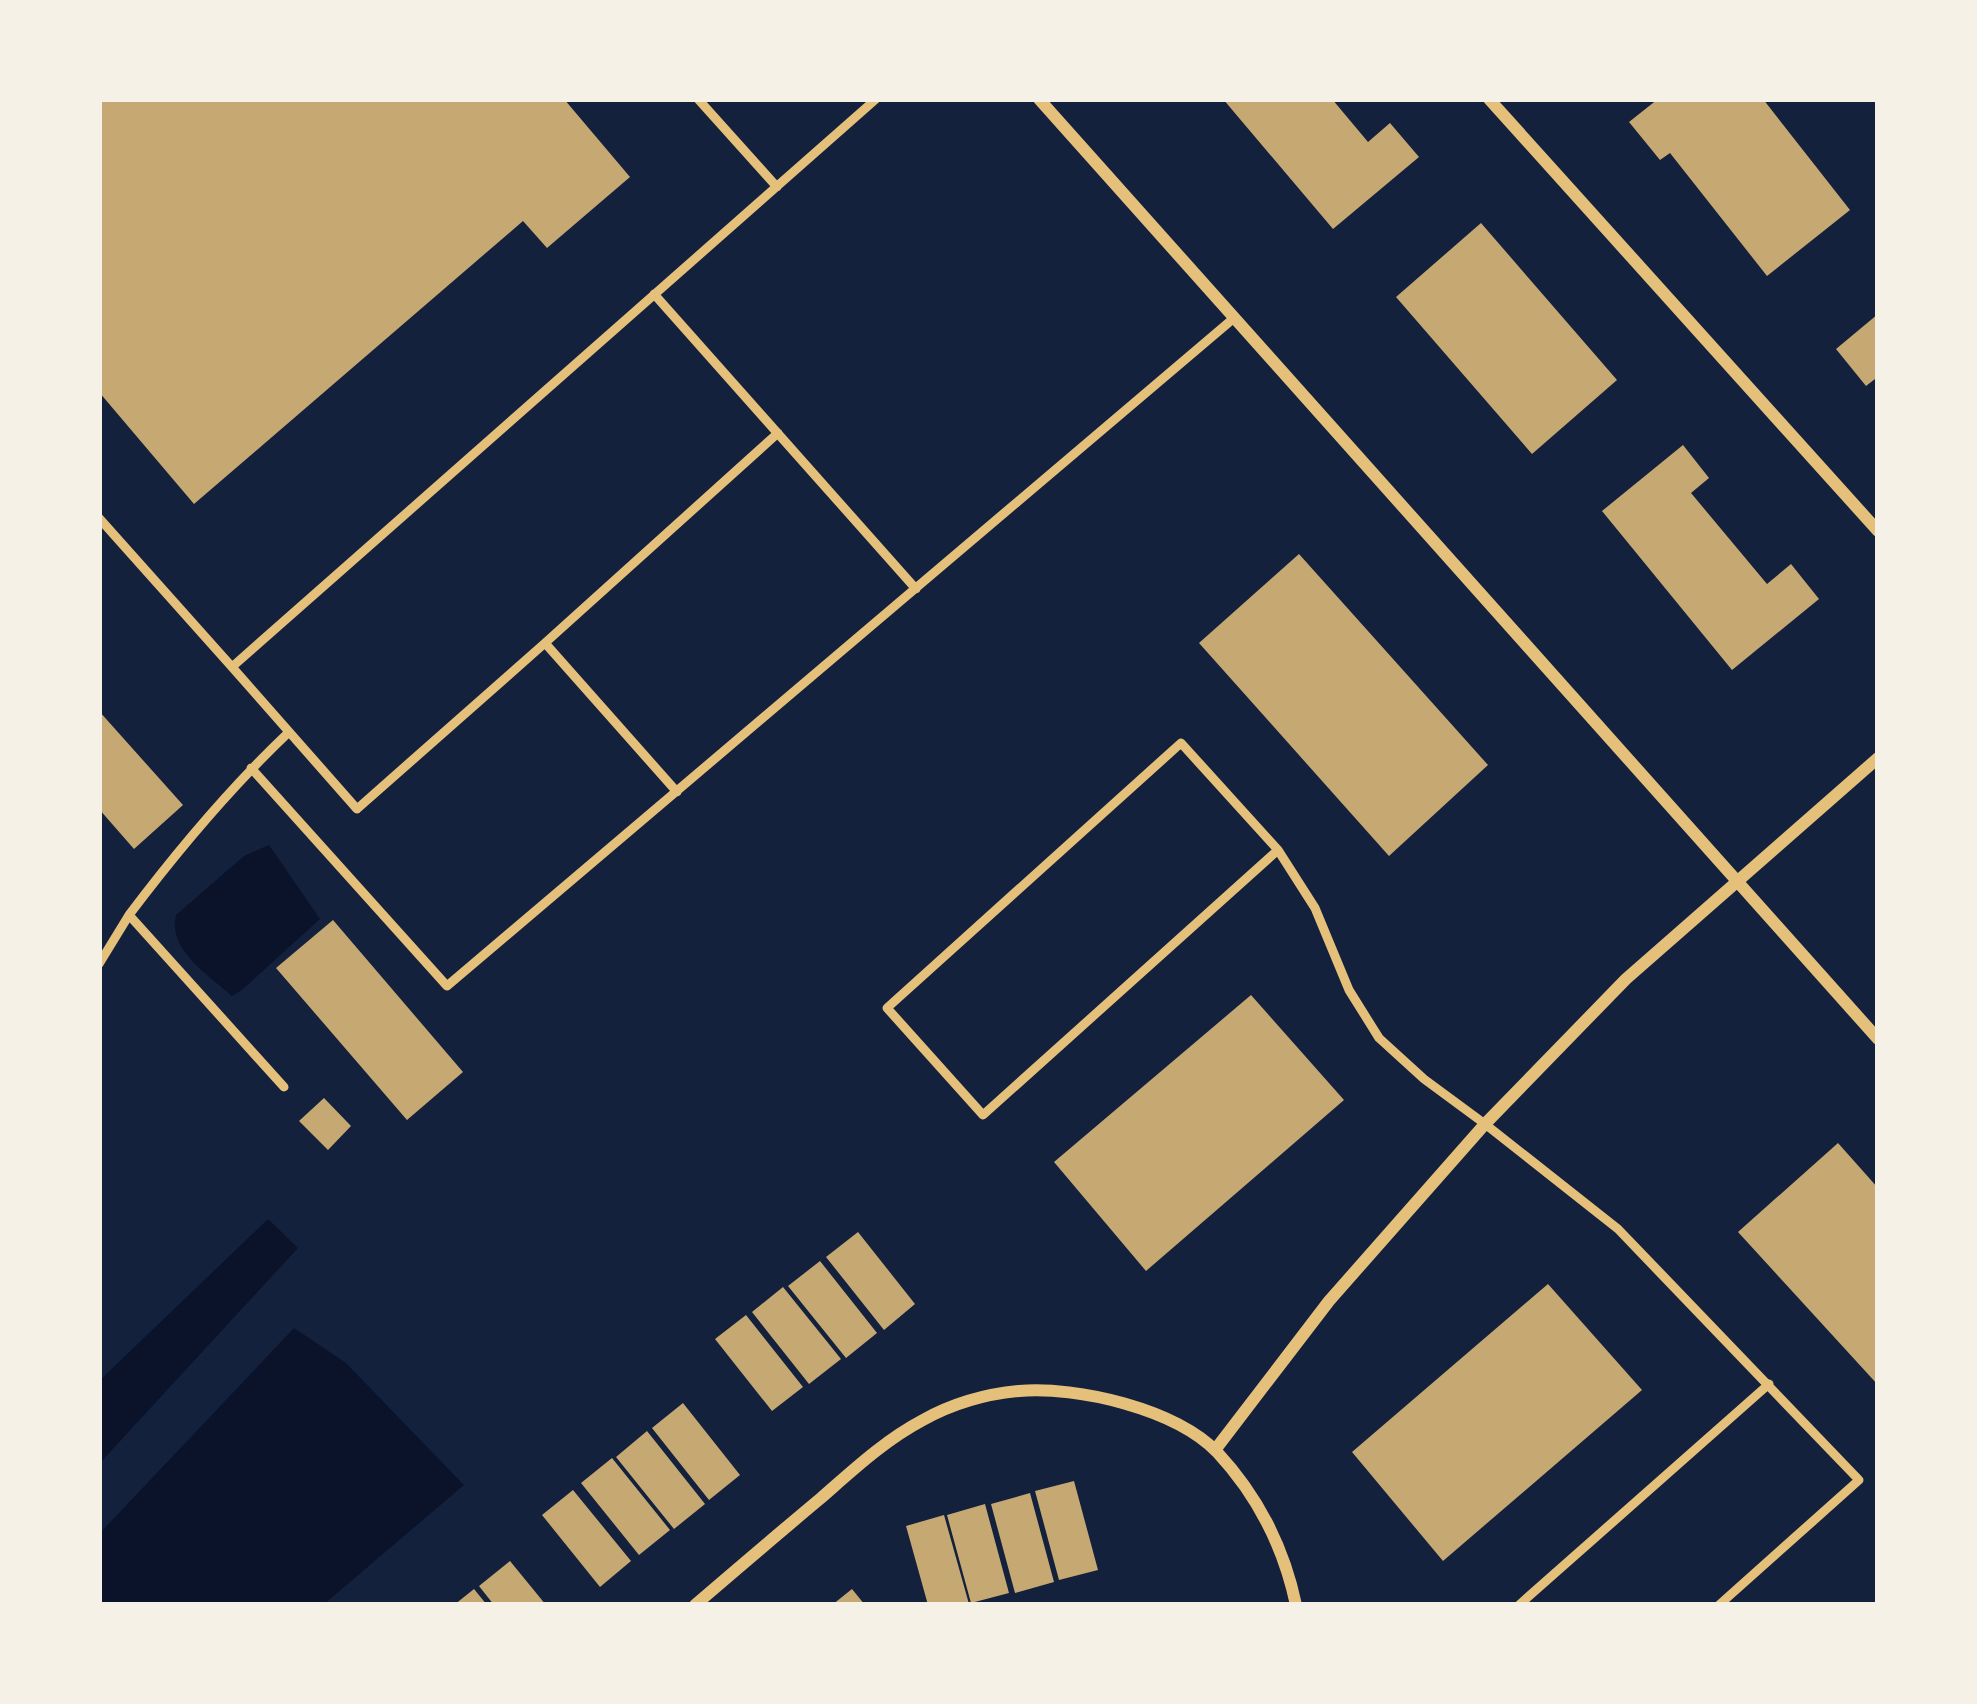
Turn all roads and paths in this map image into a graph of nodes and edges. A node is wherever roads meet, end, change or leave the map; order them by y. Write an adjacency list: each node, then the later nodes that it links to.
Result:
1 (698, 99): 5 (lane)
2 (876, 99): 5 (lane)
3 (1039, 99): 7 (street)
4 (1489, 99): 10 (street)
5 (776, 187): 6 (lane)
6 (655, 294): 8 (lane); 13 (lane)
7 (1234, 318): 11 (lane); 19 (street)
8 (778, 433): 11 (lane); 12 (lane)
9 (99, 518): 13 (lane)
10 (1878, 531)
11 (916, 589): 17 (lane)
12 (545, 643): 14 (lane); 17 (lane)
13 (232, 668): 14 (lane)
14 (289, 732): 16 (lane)
15 (1878, 758): 19 (street)
16 (251, 768): 17 (lane); 20 (lane)
17 (677, 792)
18 (1277, 850): 18 (lane); 24 (lane)
19 (1738, 882): 22 (street); 24 (street)
20 (128, 915): 21 (lane); 23 (lane)
21 (99, 964)
22 (1878, 1039)
23 (284, 1087)
24 (1486, 1124): 25 (lane); 26 (street)
25 (1769, 1384): 29 (lane); 30 (lane)
26 (1215, 1450): 27 (street); 28 (street)
27 (694, 1605)
28 (1296, 1605)
29 (1520, 1605)
30 (1719, 1605)

